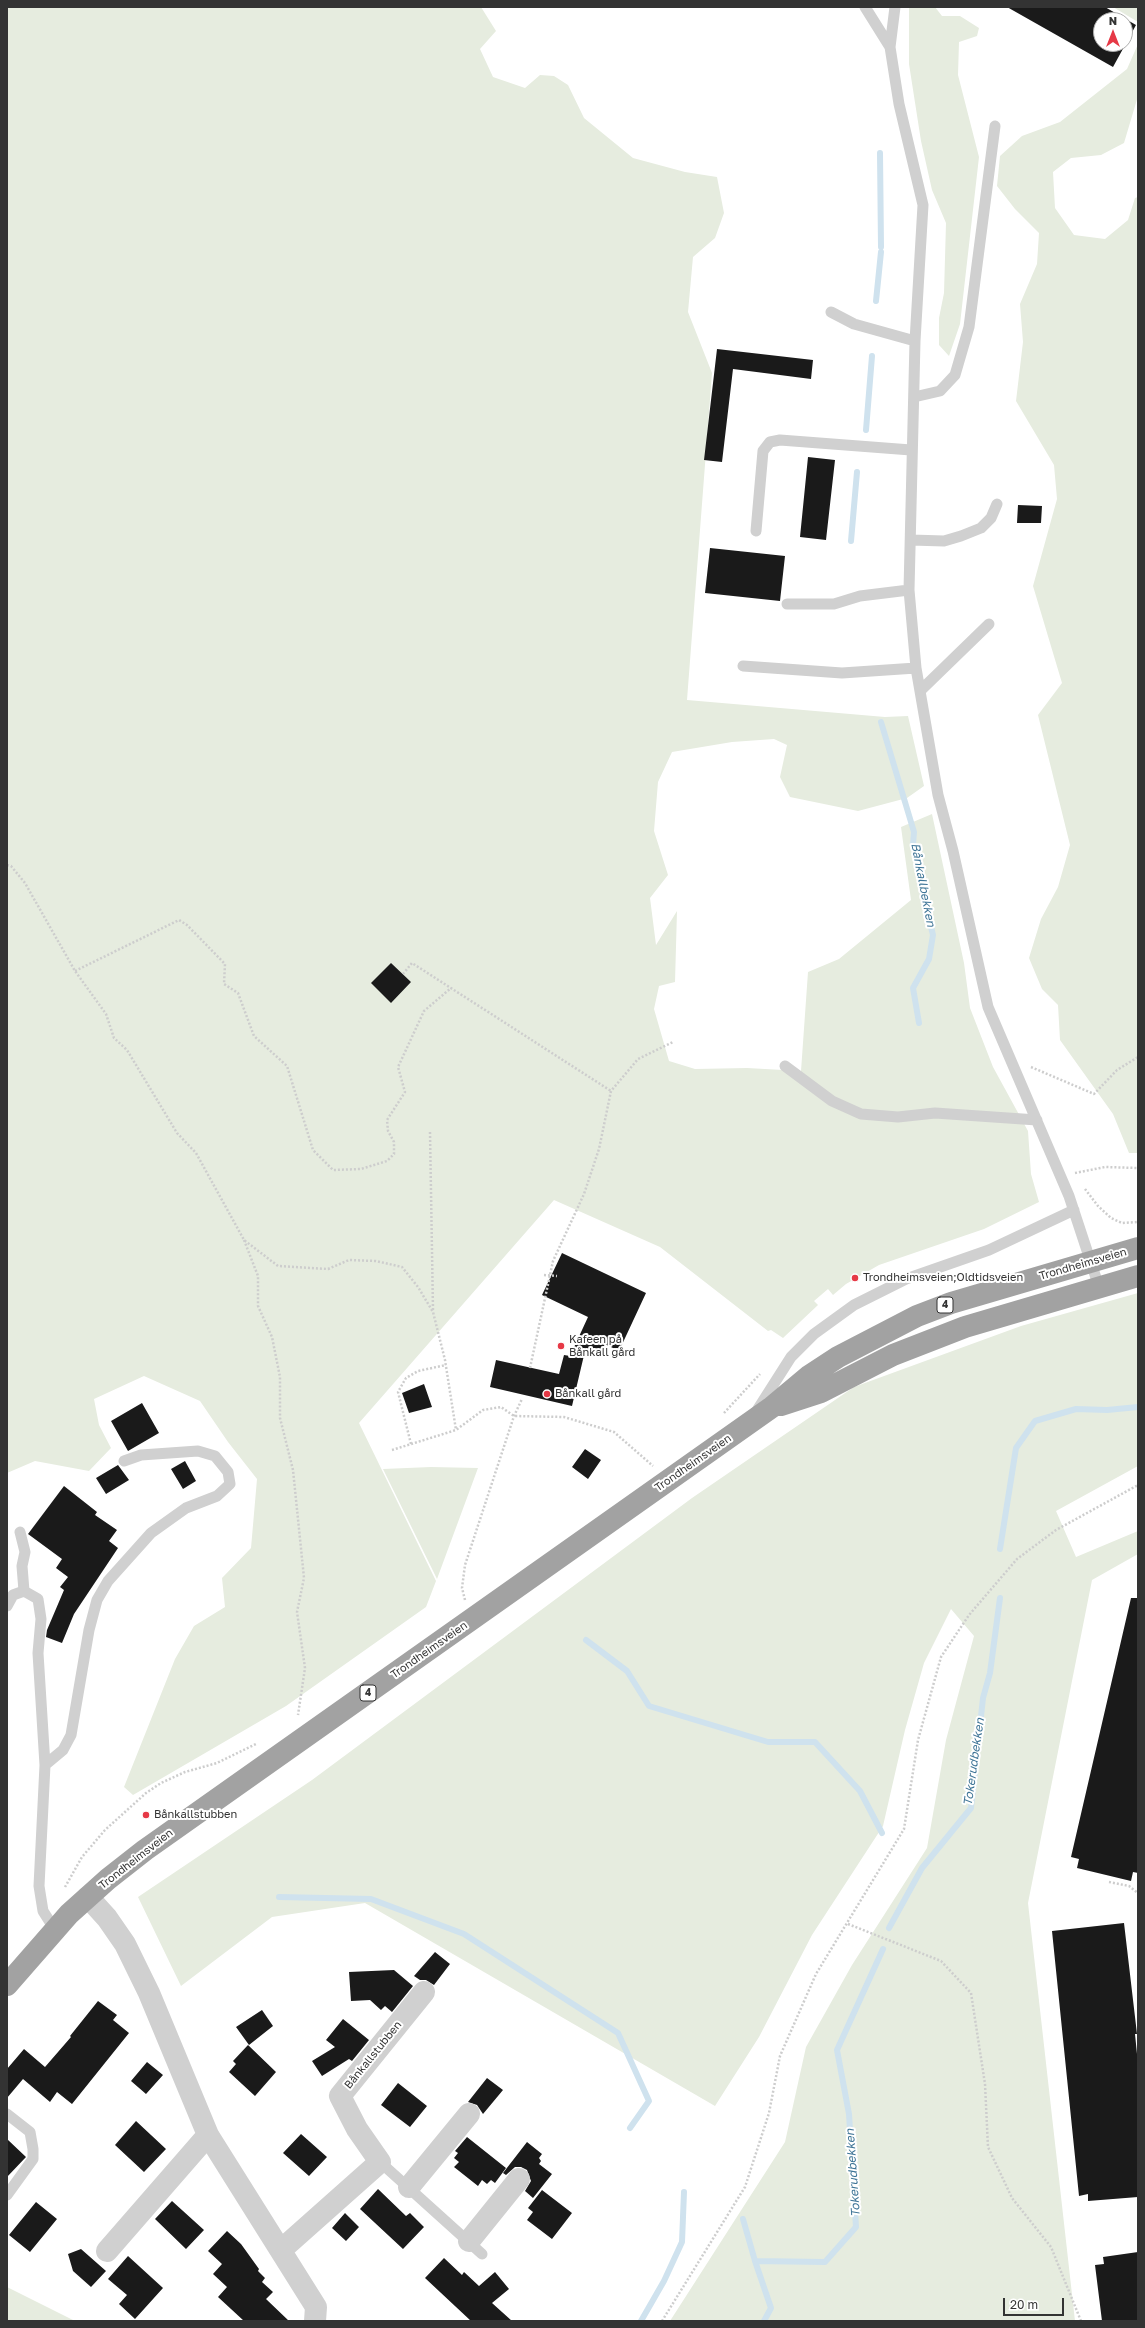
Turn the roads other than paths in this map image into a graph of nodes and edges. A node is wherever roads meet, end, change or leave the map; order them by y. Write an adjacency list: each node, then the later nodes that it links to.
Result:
1 (866, 7): 3 (lane)
2 (895, 7): 3 (lane)
3 (890, 47): 6 (lane)
4 (995, 126): 7 (lane)
5 (830, 312): 6 (lane)
6 (915, 341): 7 (lane)
7 (914, 397): 8 (lane)
8 (911, 450): 10 (lane); 11 (lane)
9 (997, 504): 11 (lane)
10 (756, 531)
11 (911, 540): 12 (lane)
12 (909, 590): 13 (lane); 16 (lane)
13 (787, 604)
14 (989, 624): 17 (lane)
15 (744, 666): 16 (lane)
16 (916, 668): 17 (lane)
17 (920, 691): 19 (lane)
18 (785, 1066): 19 (lane)
19 (1037, 1120): 20 (lane)
20 (1074, 1210): 22 (lane); 26 (lane)
21 (1138, 1248): 22 (highway, Trondheimsveien / 4)
22 (1091, 1262): 24 (lane); 25 (highway, Trondheimsveien / 4)
23 (1138, 1276): 24 (highway, Trondheimsveien / 4)
24 (1099, 1287): 25 (highway, Trondheimsveien / 4)
25 (772, 1407): 26 (highway, Trondheimsveien / 4)
26 (749, 1423): 32 (highway, Trondheimsveien / 4)
27 (124, 1461): 31 (lane)
28 (20, 1532): 29 (lane)
29 (24, 1591): 30 (lane); 31 (lane)
30 (7, 1606)
31 (45, 1765): 33 (lane)
32 (88, 1897): 33 (highway, Trondheimsveien / 4); 38 (street)
33 (55, 1930): 34 (highway, Trondheimsveien / 4)
34 (7, 1985)
35 (424, 1992): 39 (street, Bånkallstubben)
36 (7, 2114): 42 (lane)
37 (469, 2114): 41 (street)
38 (208, 2135): 44 (street); 45 (street)
39 (380, 2162): 41 (lane, Bånkallstubben); 44 (street)
40 (519, 2179): 43 (street, Bånkallstubben)
41 (408, 2187): 43 (lane, Bånkallstubben)
42 (7, 2195)
43 (475, 2248)
44 (281, 2250): 46 (street)
45 (107, 2251)
46 (315, 2321)

